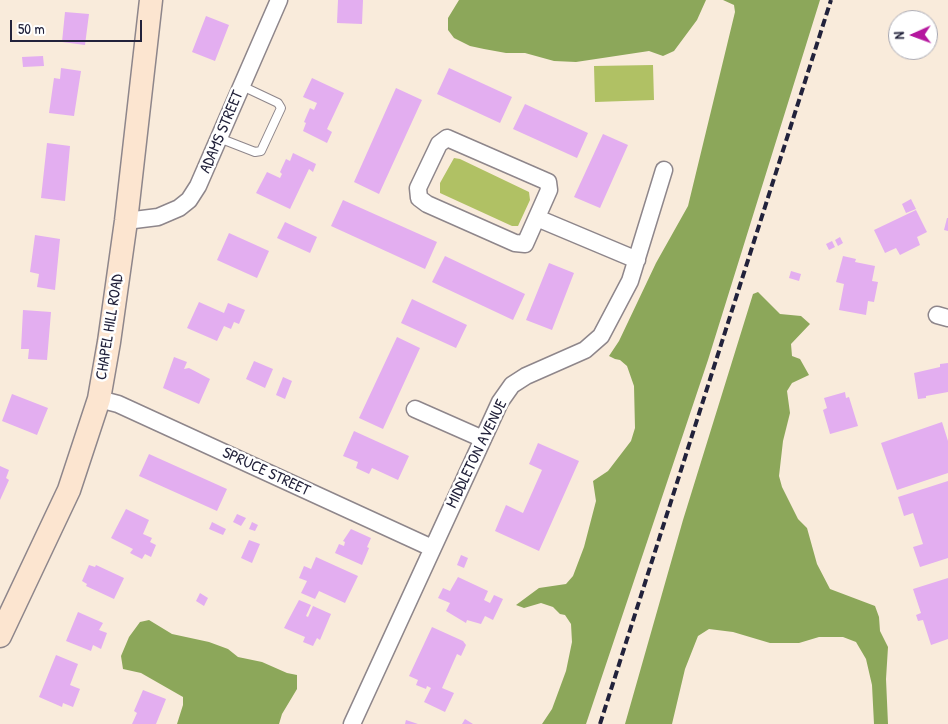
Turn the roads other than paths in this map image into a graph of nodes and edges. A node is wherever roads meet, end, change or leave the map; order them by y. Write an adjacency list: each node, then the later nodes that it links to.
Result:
1 (150, 0): 7 (main road, CHAPEL HILL ROAD)
2 (279, 0): 3 (street, ADAMS STREET)
3 (242, 86): 4 (street, ADAMS STREET); 4 (lane)
4 (219, 138): 7 (street, ADAMS STREET)
5 (664, 170): 8 (street, MIDDLETON AVENUE)
6 (537, 218): 6 (street); 8 (street)
7 (126, 221): 9 (main road, CHAPEL HILL ROAD)
8 (637, 260): 11 (street, MIDDLETON AVENUE)
9 (99, 399): 12 (street, SPRUCE STREET); 13 (main road, CHAPEL HILL ROAD)
10 (415, 409): 11 (street)
11 (483, 439): 12 (street, MIDDLETON AVENUE)
12 (432, 548): 14 (street, MIDDLETON AVENUE)
13 (0, 636)
14 (352, 724)

